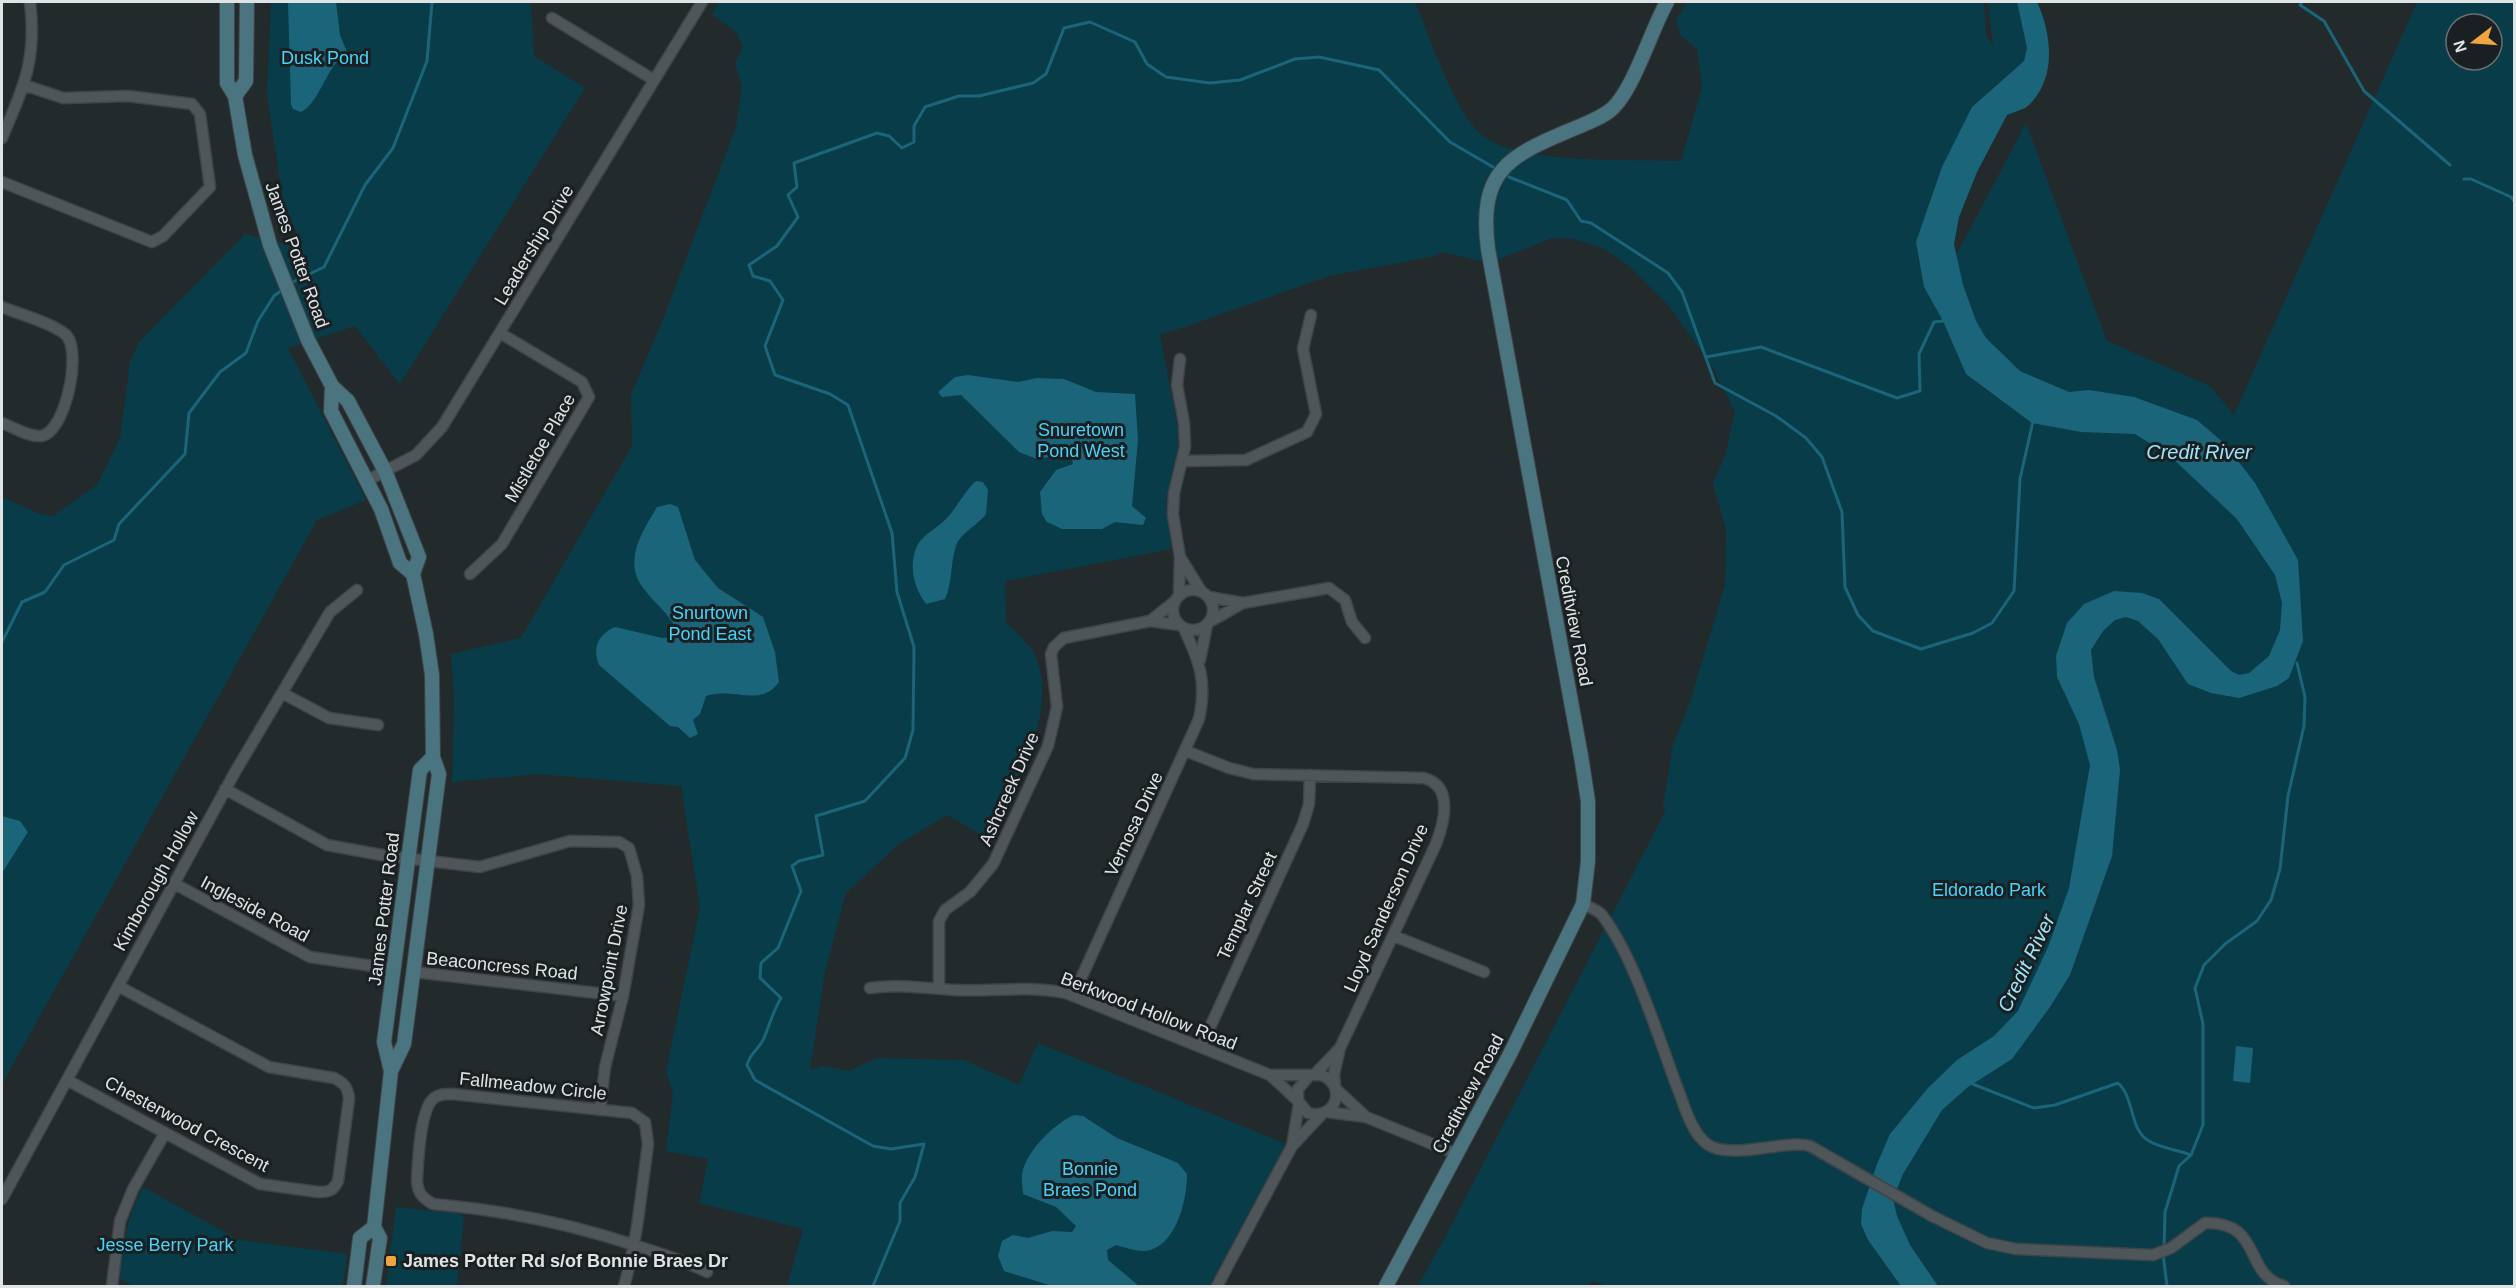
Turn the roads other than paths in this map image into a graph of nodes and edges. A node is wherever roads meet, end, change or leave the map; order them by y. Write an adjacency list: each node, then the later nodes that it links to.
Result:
1 (30, 2): 8 (street)
2 (228, 2): 9 (main road, James Potter Road)
3 (247, 2): 9 (main road)
4 (702, 2): 7 (street, Leadership Drive)
5 (1666, 2): 42 (main road, Creditview Road)
6 (552, 18): 7 (street)
7 (654, 80): 14 (street, Leadership Drive)
8 (24, 85): 10 (street); 11 (street)
9 (235, 96): 16 (main road, James Potter Road)
10 (2, 138)
11 (2, 182)
12 (2, 307): 17 (street)
13 (1311, 315): 18 (street)
14 (500, 333): 19 (street, Leadership Drive); 23 (street, Mistletoe Place)
15 (1180, 359): 18 (street)
16 (332, 386): 19 (main road, James Potter Road); 20 (main road, James Potter Road)
17 (2, 423)
18 (1183, 461): 21 (street)
19 (385, 471): 20 (street, Leadership Drive); 22 (main road, James Potter Road)
20 (368, 480): 22 (main road, James Potter Road)
21 (1180, 557): 25 (street); 26 (street)
22 (413, 574): 36 (main road, James Potter Road)
23 (470, 574)
24 (357, 590): 33 (street, Kimborough Hollow)
25 (1205, 594): 26 (street); 27 (street); 29 (street)
26 (1177, 599): 28 (street, Ashcreek Drive); 30 (street)
27 (1243, 603): 29 (street); 31 (street)
28 (1150, 621): 30 (street, Ashcreek Drive); 49 (street, Ashcreek Drive)
29 (1209, 623): 30 (street); 32 (street, Vernosa Drive)
30 (1182, 627): 32 (street, Vernosa Drive)
31 (1365, 638)
32 (1200, 661): 35 (street, Vernosa Drive)
33 (282, 693): 34 (street); 38 (street, Kimborough Hollow)
34 (378, 725)
35 (1186, 751): 37 (street, Lloyd Sanderson Drive); 51 (street, Vernosa Drive)
36 (433, 757): 39 (main road, James Potter Road); 40 (main road, James Potter Road)
37 (1310, 775): 43 (street, Lloyd Sanderson Drive); 52 (street, Templar Street)
38 (225, 789): 39 (street, Arrowpoint Drive); 41 (street, Kimborough Hollow)
39 (408, 859): 40 (street, Arrowpoint Drive); 44 (main road, James Potter Road)
40 (428, 861): 45 (main road, James Potter Road); 50 (street, Arrowpoint Drive)
41 (173, 883): 44 (street, Ingleside Road); 47 (street, Kimborough Hollow)
42 (1583, 904): 65 (main road, Creditview Road); 76 (street)
43 (1394, 936): 46 (street); 53 (street, Lloyd Sanderson Drive)
44 (394, 969): 54 (main road, James Potter Road)
45 (414, 972): 50 (street, Beaconcress Road); 54 (main road, James Potter Road)
46 (1484, 972)
47 (118, 986): 57 (street, Kimborough Hollow); 63 (street, Chesterwood Crescent)
48 (870, 988): 49 (street, Berkwood Hollow Road)
49 (939, 988): 51 (street, Berkwood Hollow Road)
50 (623, 996): 60 (street, Arrowpoint Drive)
51 (1073, 996): 52 (street, Berkwood Hollow Road)
52 (1201, 1047): 55 (street, Berkwood Hollow Road)
53 (1340, 1048): 56 (street, Lloyd Sanderson Drive); 58 (street, Lloyd Sanderson Drive)
54 (392, 1071): 67 (main road, James Potter Road)
55 (1270, 1075): 56 (street, Berkwood Hollow Road); 59 (street, Berkwood Hollow Road)
56 (1312, 1076): 58 (street); 59 (street)
57 (67, 1080): 63 (street, Chesterwood Crescent); 66 (street, Kimborough Hollow)
58 (1336, 1089): 61 (street); 62 (street)
59 (1298, 1102): 61 (street); 64 (street)
60 (600, 1110): 68 (street, Fallmeadow Circle); 68 (street, Fallmeadow Circle)
61 (1324, 1114): 62 (street); 64 (street)
62 (1366, 1117): 65 (street)
63 (165, 1132): 70 (street)
64 (1292, 1146): 74 (street)
65 (1456, 1154): 75 (main road, Creditview Road)
66 (2, 1199)
67 (374, 1227): 71 (main road, James Potter Road); 72 (main road, James Potter Road)
68 (634, 1245): 69 (street); 73 (street, Fallmeadow Circle)
69 (706, 1272)
70 (112, 1287)
71 (354, 1287)
72 (373, 1287)
73 (624, 1287)
74 (1217, 1287)
75 (1386, 1287)
76 (2284, 1287)

